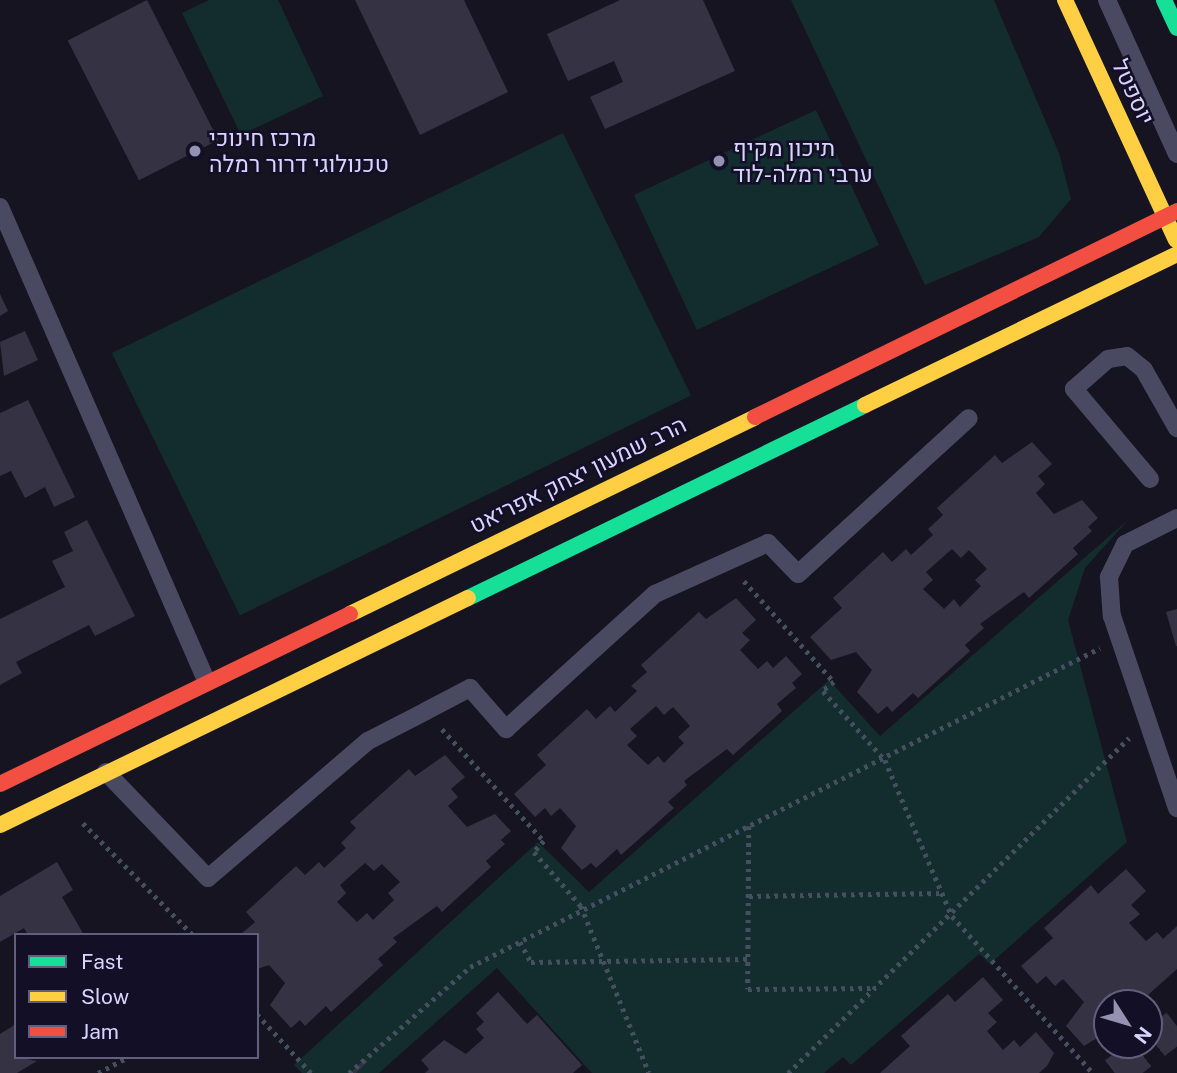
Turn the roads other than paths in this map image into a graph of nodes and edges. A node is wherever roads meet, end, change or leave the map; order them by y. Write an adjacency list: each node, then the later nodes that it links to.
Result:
1 (1065, 0): 7 (street, יוספטל)
2 (1107, 0): 5 (lane)
3 (1164, 0): 4 (street)
4 (1177, 28)
5 (1177, 154)
6 (0, 206): 14 (lane)
7 (1171, 214): 8 (street, יוספטל); 14 (street, הרב שמעון יצחק אפריאט)
8 (1177, 242)
9 (1177, 254): 17 (street)
10 (969, 418): 17 (lane)
11 (1177, 428): 12 (lane)
12 (1150, 479)
13 (1177, 518): 19 (lane)
14 (206, 680): 15 (street, הרב שמעון יצחק אפריאט)
15 (73, 746): 16 (street); 18 (street, הרב שמעון יצחק אפריאט)
16 (12, 758)
17 (104, 769): 20 (street)
18 (0, 784)
19 (1177, 808)
20 (0, 825)

